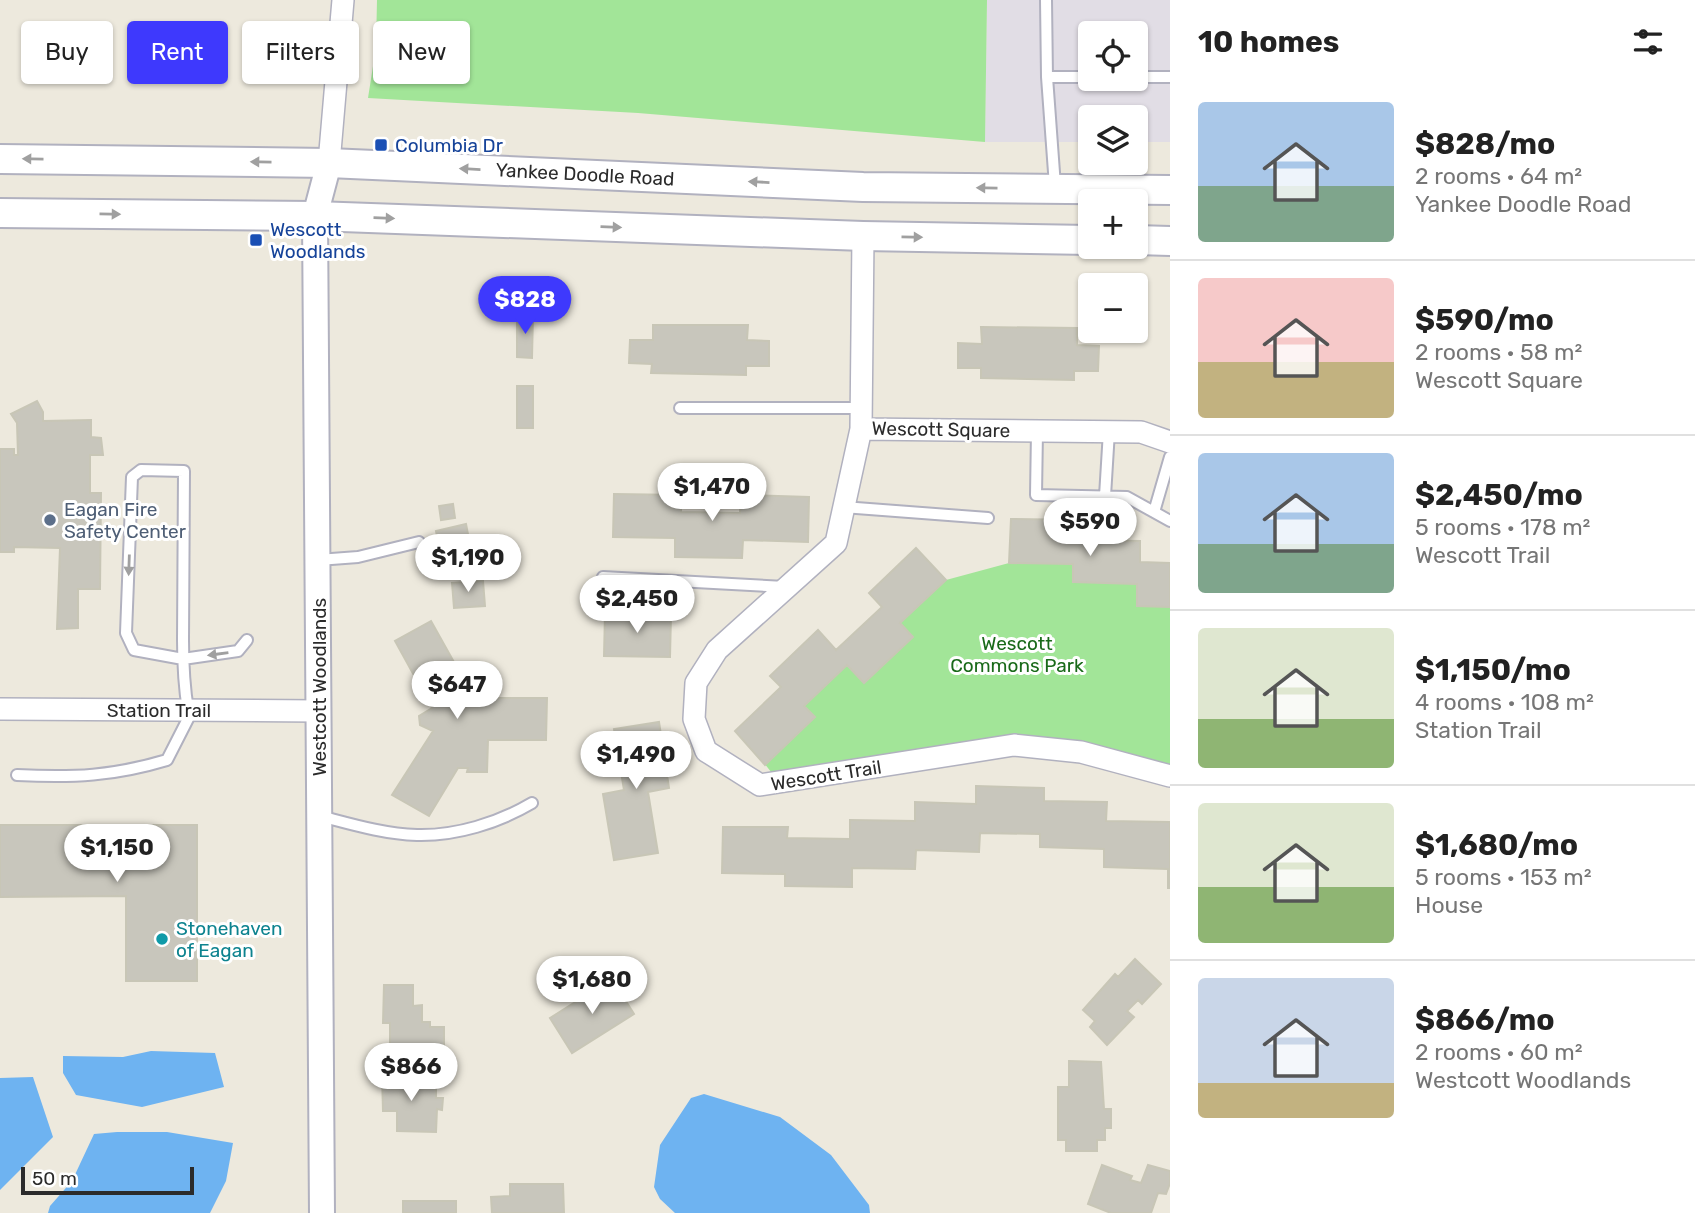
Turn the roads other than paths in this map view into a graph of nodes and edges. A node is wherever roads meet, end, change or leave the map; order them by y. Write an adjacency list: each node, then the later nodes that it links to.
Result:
1 (343, 0): 8 (street)
2 (1046, 0): 3 (lane)
3 (1047, 77): 4 (lane); 9 (lane)
4 (1078, 77)
5 (1148, 77): 6 (lane)
6 (1170, 77)
7 (0, 159): 8 (main road, Yankee Doodle Road, one-way to 7)
8 (329, 163): 9 (main road, Yankee Doodle Road, one-way to 8); 12 (street, Westcott Woodlands)
9 (1055, 189): 10 (main road, Yankee Doodle Road)
10 (1170, 190)
11 (0, 213): 12 (main road, one-way to 12)
12 (315, 216): 13 (main road, one-way to 13); 29 (street, Westcott Woodlands)
13 (863, 236): 14 (main road, one-way to 14); 18 (street, Wescott Square)
14 (1078, 240)
15 (1148, 240): 16 (main road)
16 (1170, 241)
17 (680, 408): 18 (lane)
18 (862, 418): 19 (street, Wescott Square); 24 (street, Wescott Trail)
19 (1037, 430): 20 (street, Wescott Square); 23 (lane)
20 (1109, 431): 21 (street, Wescott Square); 23 (lane)
21 (1170, 442)
22 (1170, 457): 25 (lane)
23 (1105, 496): 25 (lane)
24 (843, 508): 26 (lane); 31 (street, Wescott Trail)
25 (1154, 512): 27 (lane)
26 (988, 517)
27 (1170, 521)
28 (419, 542): 29 (lane)
29 (318, 560): 36 (street, Westcott Woodlands)
30 (603, 578): 31 (lane)
31 (787, 587): 38 (street, Wescott Trail)
32 (247, 640): 33 (lane, one-way to 33)
33 (183, 659): 33 (lane, one-way to 33); 35 (lane)
34 (0, 709): 35 (street, Station Trail)
35 (190, 710): 36 (street, Station Trail); 37 (lane)
36 (319, 711): 40 (street, Westcott Woodlands)
37 (17, 775)
38 (1170, 776)
39 (532, 803): 40 (lane)
40 (320, 816): 41 (street, Westcott Woodlands)
41 (322, 1213)

